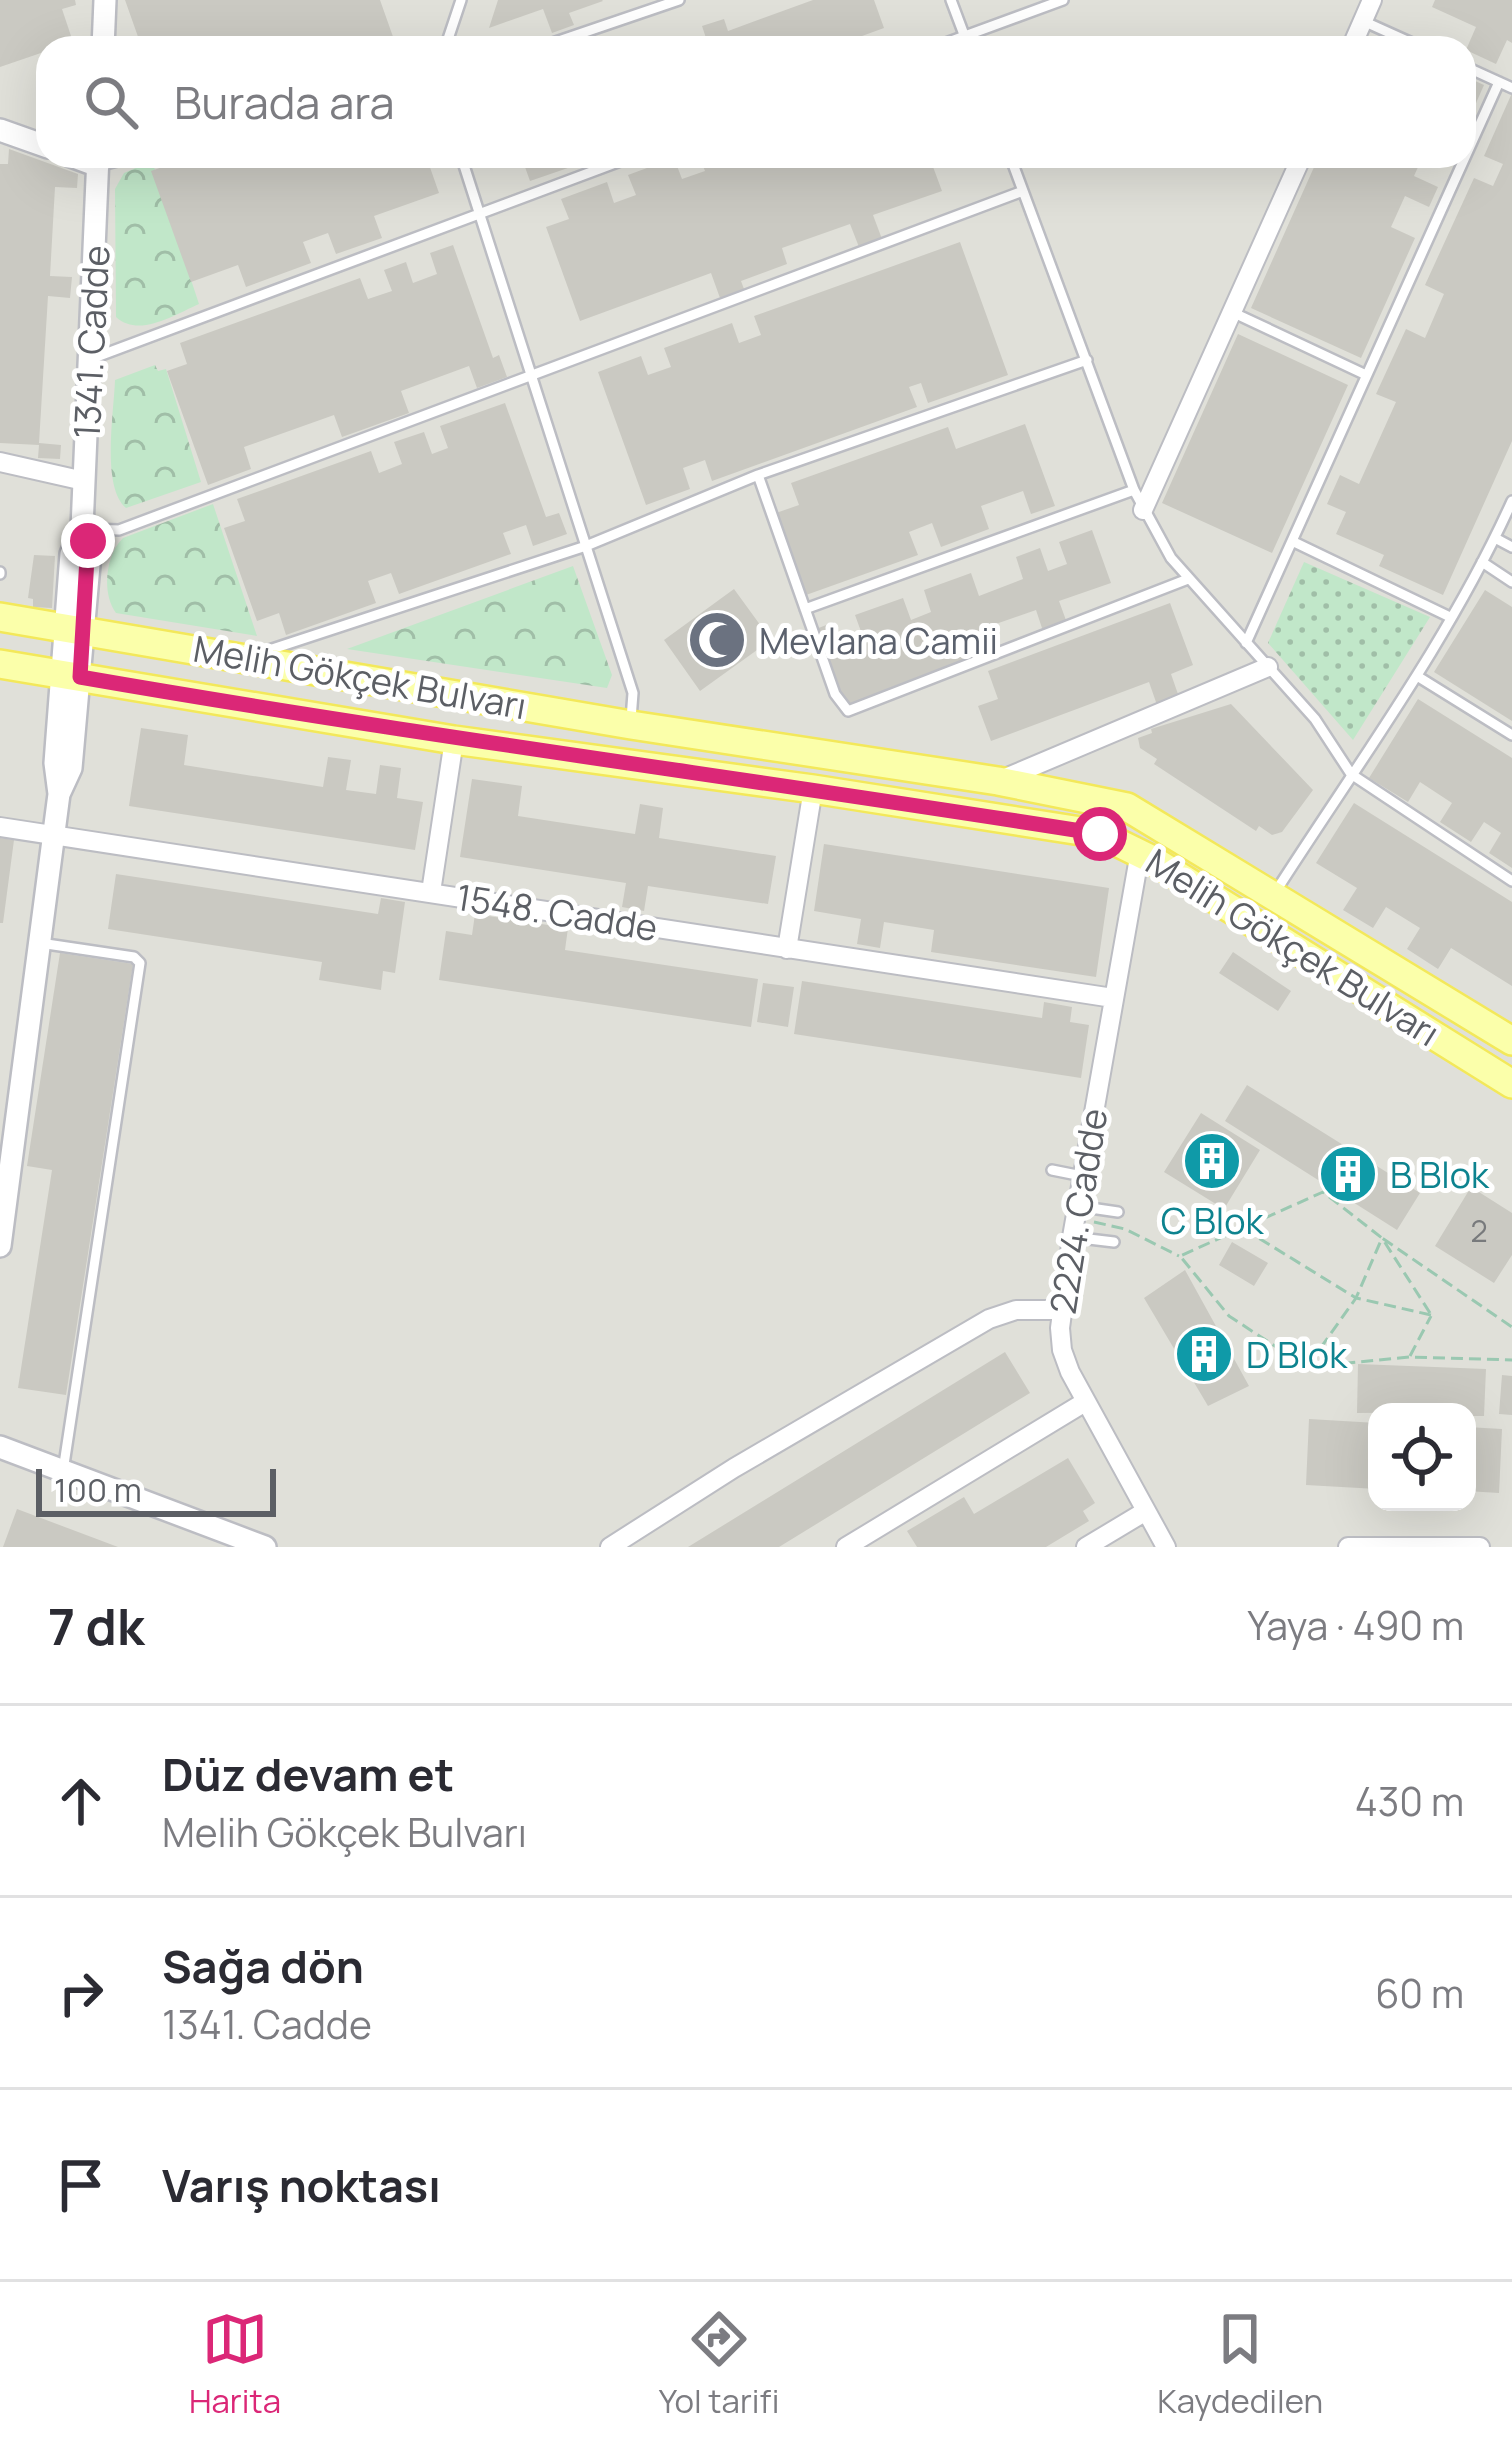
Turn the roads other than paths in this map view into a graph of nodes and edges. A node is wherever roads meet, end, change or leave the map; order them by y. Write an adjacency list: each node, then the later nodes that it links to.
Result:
1 (106, 0): 8 (street)
2 (461, 0): 9 (lane)
3 (679, 0): 10 (lane)
4 (951, 0): 11 (lane)
5 (1063, 0): 11 (lane)
6 (1372, 0): 7 (street)
7 (1363, 21): 12 (street); 13 (lane)
8 (104, 36)
9 (449, 36)
10 (573, 36)
11 (964, 36)
12 (1356, 36)
13 (1396, 36)
14 (1476, 71): 15 (lane)
15 (1499, 82): 16 (lane); 18 (lane)
16 (1512, 88)
17 (0, 130): 19 (street)
18 (1476, 132)
19 (36, 143)
20 (98, 168): 29 (street, 1341. Cadde)
21 (465, 168): 27 (lane)
22 (601, 168): 27 (lane)
23 (1015, 168): 26 (lane)
24 (1297, 168): 28 (street)
25 (1459, 168): 32 (lane)
26 (1023, 190): 30 (lane); 31 (lane)
27 (479, 212): 29 (lane); 31 (lane)
28 (1232, 312): 32 (lane); 38 (street)
29 (91, 359): 35 (street, 1341. Cadde)
30 (1087, 360): 34 (lane); 36 (lane)
31 (532, 374): 39 (lane); 42 (lane)
32 (1364, 374): 41 (lane)
33 (0, 462): 35 (street)
34 (758, 475): 42 (lane); 47 (lane)
35 (84, 481): 39 (street, 1341. Cadde)
36 (1134, 490): 38 (lane); 47 (lane)
37 (1512, 500): 40 (lane)
38 (1143, 511): 45 (lane)
39 (82, 528): 50 (street, 1341. Cadde)
40 (1496, 538): 43 (lane); 44 (lane)
41 (1294, 542): 48 (lane); 51 (lane)
42 (586, 546): 52 (lane); 57 (lane)
43 (1512, 547)
44 (1482, 562): 46 (lane); 48 (lane)
45 (1188, 580): 47 (lane); 51 (lane)
46 (1512, 582)
47 (805, 609)
48 (1450, 616): 56 (lane)
49 (0, 617): 50 (main road, Melih Gökçek Bulvarı)
50 (75, 629): 52 (main road, Melih Gökçek Bulvarı); 55 (street, 1341. Cadde)
51 (1246, 643): 54 (lane)
52 (249, 657): 57 (main road, Melih Gökçek Bulvarı)
53 (0, 664): 55 (main road, Melih Gökçek Bulvarı)
54 (1268, 667): 60 (lane); 61 (street)
55 (71, 676): 59 (main road, Melih Gökçek Bulvarı); 64 (street, 1341. Cadde)
56 (1417, 676): 58 (lane); 60 (lane)
57 (631, 724): 61 (main road, Melih Gökçek Bulvarı)
58 (1512, 735)
59 (454, 740): 62 (main road, Melih Gökçek Bulvarı); 67 (street)
60 (1351, 774): 66 (lane); 68 (lane)
61 (998, 781): 68 (main road, Melih Gökçek Bulvarı)
62 (812, 789): 65 (main road, Melih Gökçek Bulvarı); 70 (street)
63 (0, 827): 64 (street, 1548. Cadde)
64 (54, 836): 67 (street, 1548. Cadde); 69 (street, 1341. Cadde)
65 (1140, 852): 71 (street, 2224. Cadde); 73 (main road, Melih Gökçek Bulvarı)
66 (1512, 881)
67 (431, 892): 70 (street, 1548. Cadde)
68 (1273, 896): 72 (main road, Melih Gökçek Bulvarı)
69 (40, 944): 74 (street, 1341. Cadde); 84 (lane)
70 (787, 949): 71 (street, 1548. Cadde)
71 (1113, 998): 76 (street, 2224. Cadde)
72 (1512, 1041)
73 (1512, 1084)
74 (10, 1096): 80 (street, 1341. Cadde)
75 (1052, 1170): 76 (lane)
76 (1082, 1176): 78 (street, 2224. Cadde)
77 (1118, 1212): 78 (lane)
78 (1074, 1220): 79 (lane); 81 (street, 2224. Cadde)
79 (1114, 1242)
80 (0, 1246)
81 (1062, 1310): 82 (street, 2224. Cadde); 88 (street)
82 (1085, 1402): 85 (street, 2224. Cadde); 89 (street)
83 (0, 1447): 84 (street)
84 (63, 1471): 87 (street)
85 (1147, 1511): 90 (street); 91 (street, 2224. Cadde)
86 (1375, 1546): 92 (street); 93 (street)
87 (265, 1547)
88 (610, 1547)
89 (846, 1547)
90 (1087, 1547)
91 (1166, 1547)
92 (1348, 1547)
93 (1480, 1547)

